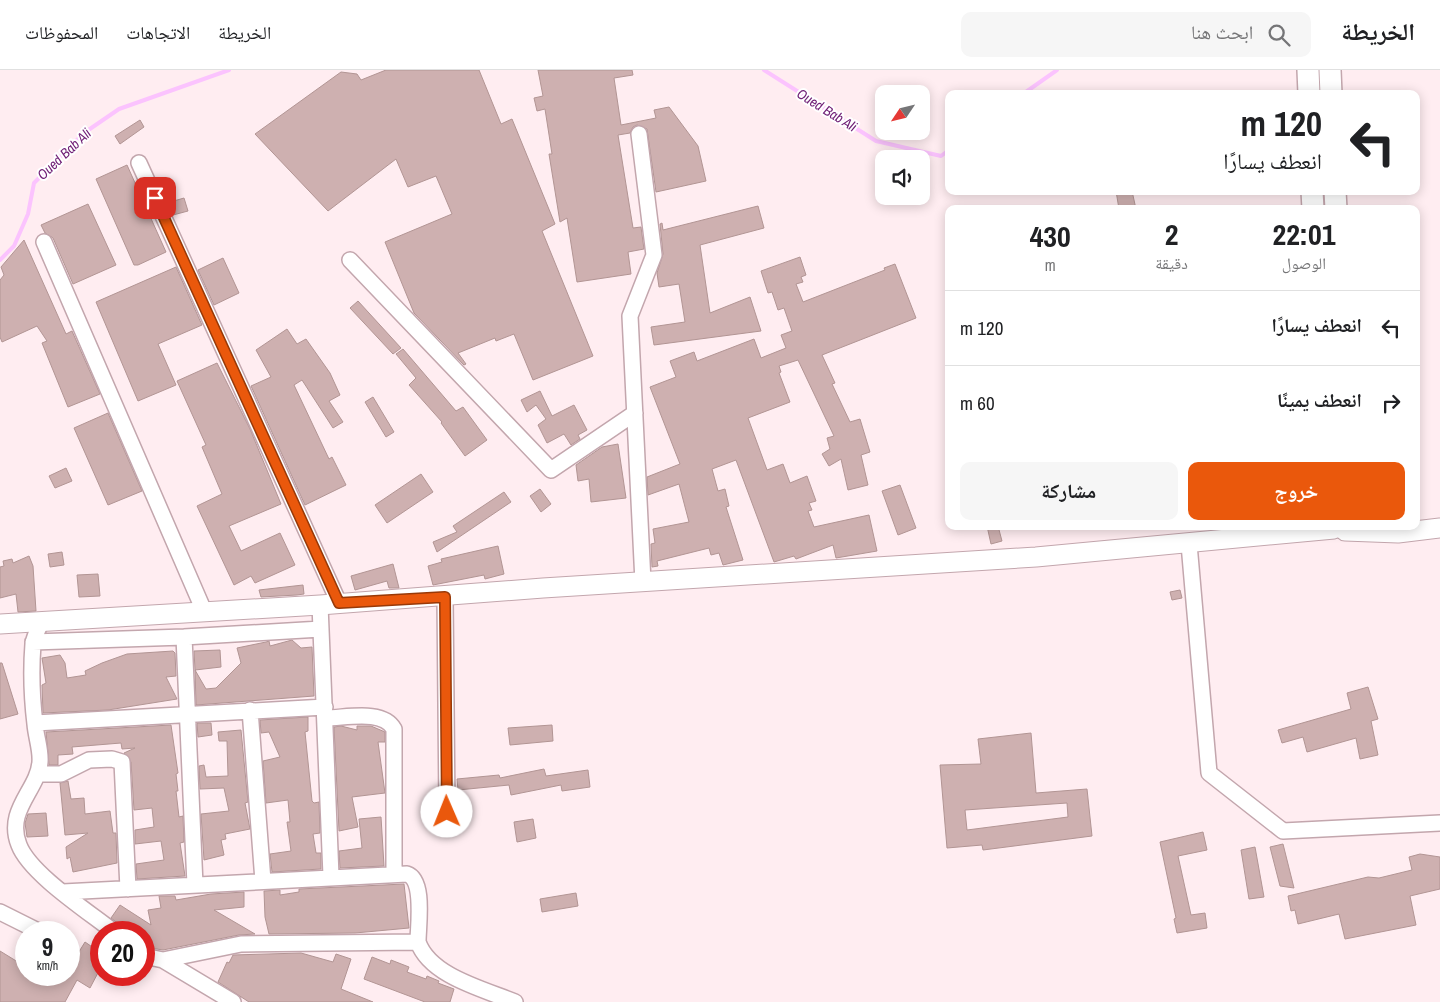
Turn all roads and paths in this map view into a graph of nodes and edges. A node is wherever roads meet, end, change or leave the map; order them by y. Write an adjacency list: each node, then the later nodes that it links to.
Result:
1 (1308, 70): 3 (highway)
2 (1330, 70): 4 (highway)
3 (1309, 90)
4 (1331, 90)
5 (639, 134): 9 (street)
6 (139, 163): 20 (street)
7 (44, 242): 21 (street)
8 (350, 260): 9 (street)
9 (635, 413): 18 (street)
10 (1420, 526): 11 (main road)
11 (1438, 528): 14 (main road)
12 (1296, 530): 16 (main road)
13 (1326, 530): 16 (main road)
14 (1364, 530)
15 (1232, 532): 16 (main road); 17 (main road)
16 (1285, 535)
17 (1189, 544): 18 (main road); 33 (street)
18 (643, 582): 19 (main road)
19 (445, 597): 20 (main road); 32 (street)
20 (330, 604): 21 (main road); 24 (street)
21 (204, 611): 22 (main road)
22 (41, 623): 23 (main road); 26 (street)
23 (0, 624)
24 (321, 629): 25 (street); 28 (street)
25 (184, 637): 26 (street); 29 (street)
26 (33, 642): 30 (street)
27 (250, 710): 28 (street); 29 (street); 36 (street)
28 (326, 712): 34 (street); 35 (street)
29 (188, 715): 30 (street); 37 (street)
30 (35, 723): 31 (street)
31 (38, 774): 38 (street); 39 (street)
32 (447, 812)
33 (1440, 822)
34 (394, 873): 35 (street); 43 (street)
35 (330, 876): 36 (street)
36 (262, 881): 37 (street)
37 (196, 885): 38 (street)
38 (128, 888): 39 (street)
39 (64, 892): 42 (street)
40 (0, 912): 41 (street)
41 (18, 921)
42 (100, 921)
43 (418, 942): 45 (street); 47 (street)
44 (155, 958): 45 (street)
45 (163, 960): 46 (street)
46 (233, 1002)
47 (515, 1002)

